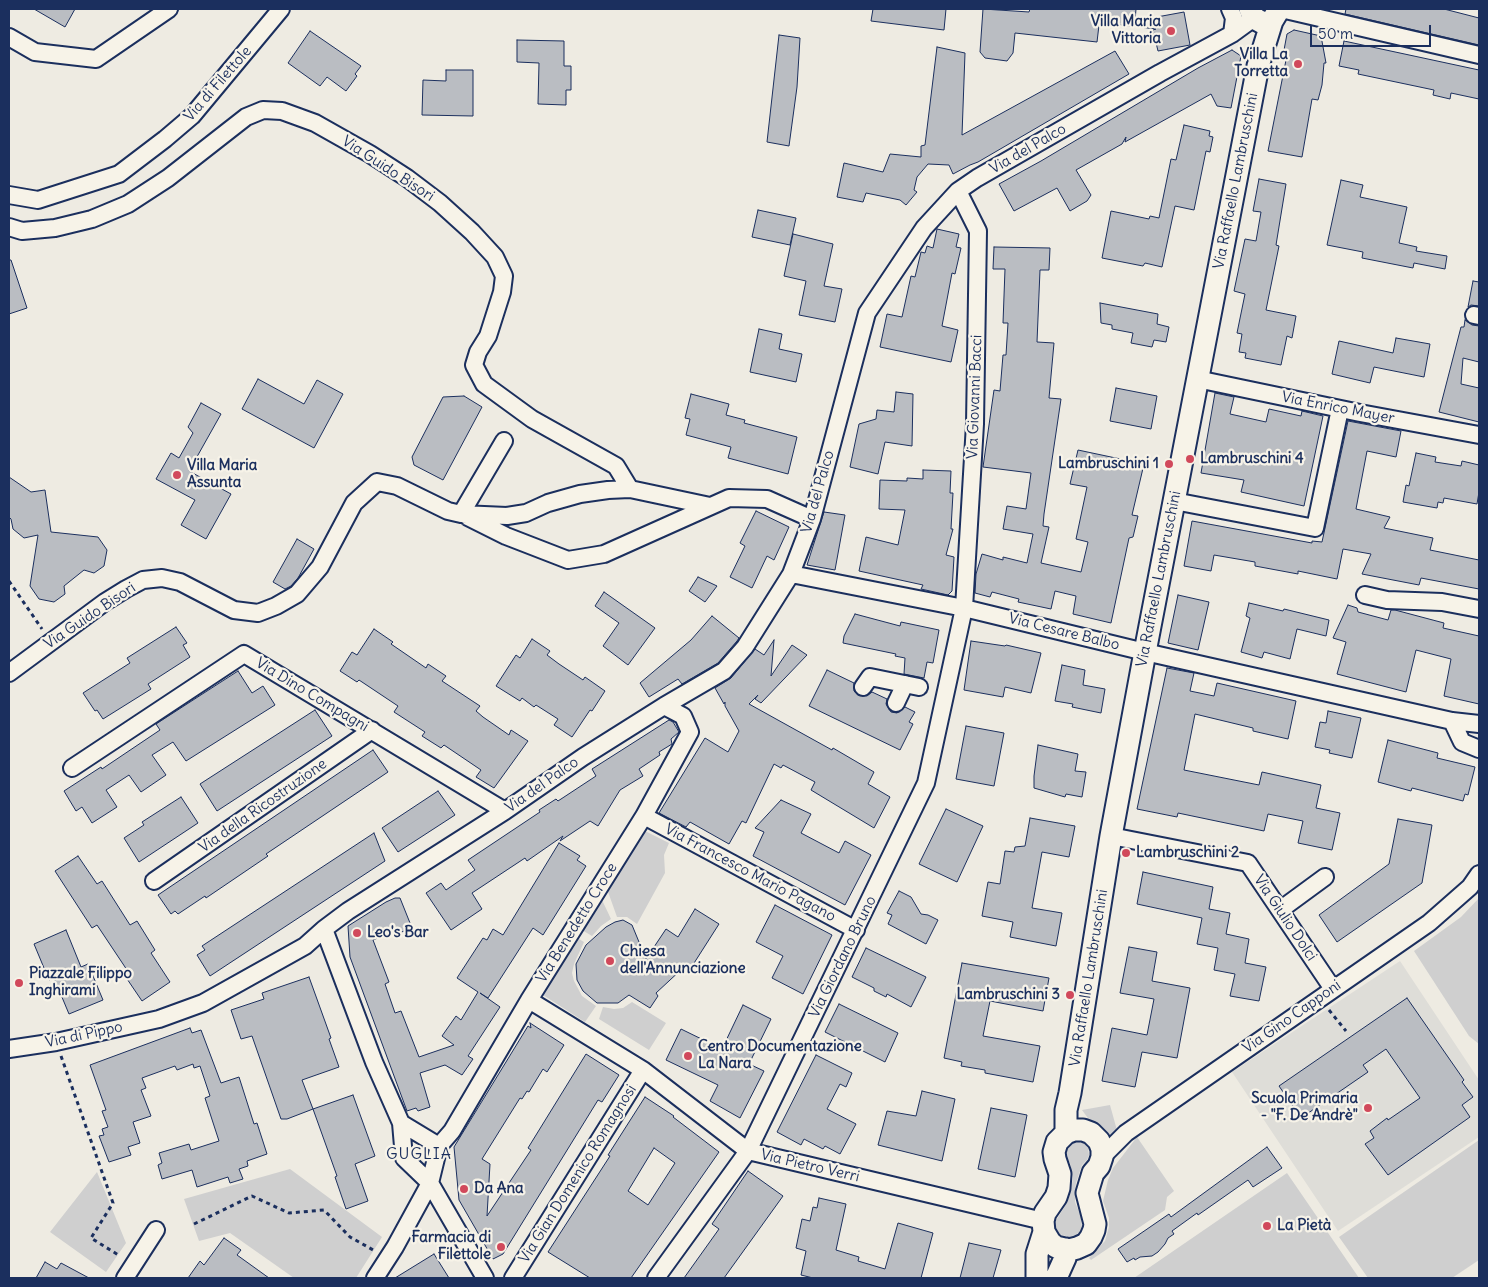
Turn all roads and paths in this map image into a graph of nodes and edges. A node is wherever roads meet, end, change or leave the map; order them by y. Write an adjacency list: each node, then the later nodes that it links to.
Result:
1 (169, 9): 6 (street)
2 (281, 9): 9 (street, Via di Filettole)
3 (1230, 9): 5 (street)
4 (1265, 14): 5 (street, Via del Palco); 7 (street); 11 (main road, Via Raffaello Lambruschini)
5 (1232, 34): 8 (street, Via del Palco)
6 (9, 38)
7 (1479, 55)
8 (958, 191): 19 (street, Via del Palco); 23 (street, Via Giovanni Bacci)
9 (9, 195)
10 (9, 227): 15 (street, Via Guido Bisori)
11 (1197, 379): 12 (street, Via Enrico Mayer); 16 (main road, Via Raffaello Lambruschini)
12 (1340, 408): 13 (street, Via Enrico Mayer); 16 (street)
13 (1479, 434)
14 (504, 441): 18 (street)
15 (630, 490): 17 (street, Via Guido Bisori); 18 (street, Via Guido Bisori)
16 (1174, 501): 26 (main road, Via Raffaello Lambruschini)
17 (710, 506): 18 (street, Via Guido Bisori); 19 (street, Via Guido Bisori)
18 (461, 514): 25 (street, Via Guido Bisori)
19 (812, 519): 20 (street, Via del Palco)
20 (791, 574): 23 (street, Via Cesare Balbo); 30 (street, Via del Palco)
21 (9, 581): 25 (path)
22 (1365, 596): 24 (street)
23 (964, 608): 26 (street, Via Cesare Balbo); 44 (street, Via Giordano Bruno)
24 (1479, 609)
25 (51, 642): 27 (street, Via Guido Bisori)
26 (1144, 652): 31 (street, Via Cesare Balbo); 38 (main road, Via Raffaello Lambruschini)
27 (9, 673)
28 (862, 687): 29 (street)
29 (896, 703)
30 (664, 706): 36 (street, Via del Palco); 37 (street, Via Benedetto Croce)
31 (1452, 721): 32 (street, Via Cesare Balbo); 34 (street)
32 (1479, 724)
33 (372, 730): 35 (street, Via Dino Compagni); 36 (street, Via Dino Compagni); 41 (street, Via della Ricostruzione)
34 (1479, 749)
35 (72, 768)
36 (505, 812): 43 (street, Via del Palco)
37 (644, 816): 44 (street, Via Francesco Mario Pagano); 47 (street, Via Benedetto Croce)
38 (1111, 836): 42 (street, Via Giulio Dolci); 54 (main road, Via Raffaello Lambruschini)
39 (1479, 874): 45 (street, Via Gino Capponi)
40 (1325, 877): 42 (street)
41 (154, 881)
42 (1280, 910): 45 (street, Via Giulio Dolci)
43 (324, 929): 48 (street, Via del Palco); 53 (street)
44 (856, 930): 56 (street, Via Giordano Bruno)
45 (1333, 989): 46 (street, Via Gino Capponi)
46 (1319, 998): 49 (path); 57 (street, Via Gino Capponi)
47 (529, 1000): 52 (street, Via Pietro Verri); 55 (street, Via Benedetto Croce)
48 (159, 1019): 50 (street, Via di Pippo)
49 (1346, 1031)
50 (56, 1042): 51 (street, Via di Pippo); 64 (path)
51 (9, 1050)
52 (642, 1070): 56 (street, Via Pietro Verri); 67 (street, Via Gian Domenico Romagnosi)
53 (401, 1123): 55 (street); 58 (street)
54 (1074, 1132): 57 (main road); 60 (main road)
55 (439, 1146): 58 (street)
56 (748, 1151): 60 (street, Via Pietro Verri); 68 (street, Via Giordano Bruno)
57 (1102, 1157): 62 (main road)
58 (430, 1183): 63 (street); 66 (street)
59 (194, 1224): 63 (path)
60 (1043, 1226): 62 (main road); 69 (main road)
61 (156, 1230): 64 (street)
62 (1066, 1250): 70 (main road)
63 (388, 1259): 65 (street)
64 (130, 1271)
65 (376, 1278)
66 (485, 1278)
67 (513, 1278)
68 (656, 1278)
69 (1037, 1278)
70 (1056, 1278)

